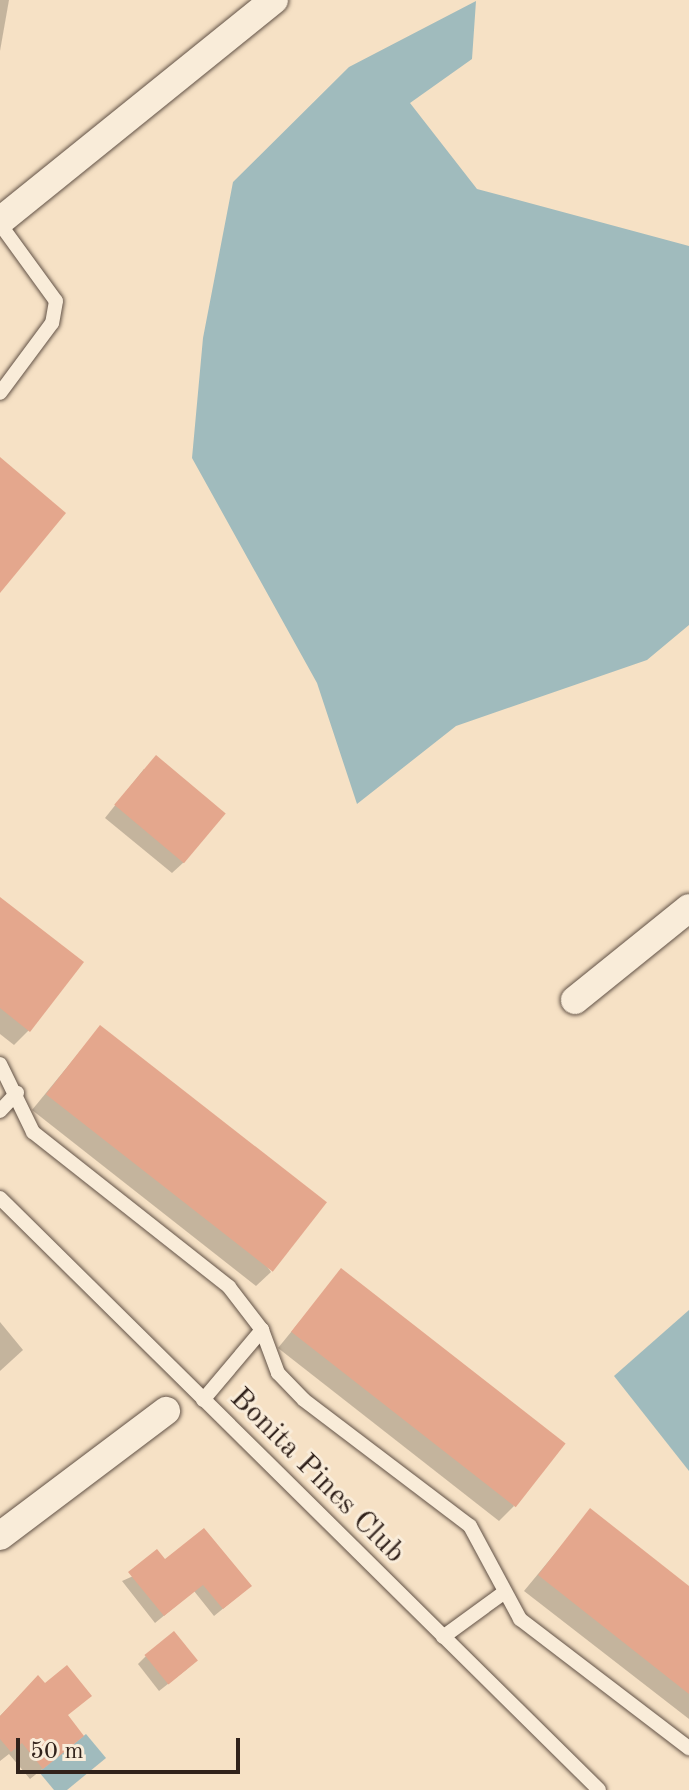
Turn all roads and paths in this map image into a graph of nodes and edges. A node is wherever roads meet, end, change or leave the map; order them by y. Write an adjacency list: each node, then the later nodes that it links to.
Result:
1 (274, 0): 2 (street)
2 (0, 222): 3 (lane)
3 (0, 393)
4 (689, 908): 5 (street)
5 (575, 1000)
6 (0, 1064): 7 (lane)
7 (17, 1093): 8 (lane); 10 (lane)
8 (0, 1111)
9 (0, 1198): 11 (lane, Bonita Pines Club)
10 (262, 1330): 11 (lane); 14 (lane)
11 (203, 1400): 15 (lane, Bonita Pines Club)
12 (166, 1411): 13 (street)
13 (0, 1536)
14 (502, 1594): 15 (lane); 16 (lane)
15 (443, 1637): 17 (lane, Bonita Pines Club)
16 (689, 1748)
17 (599, 1790)

